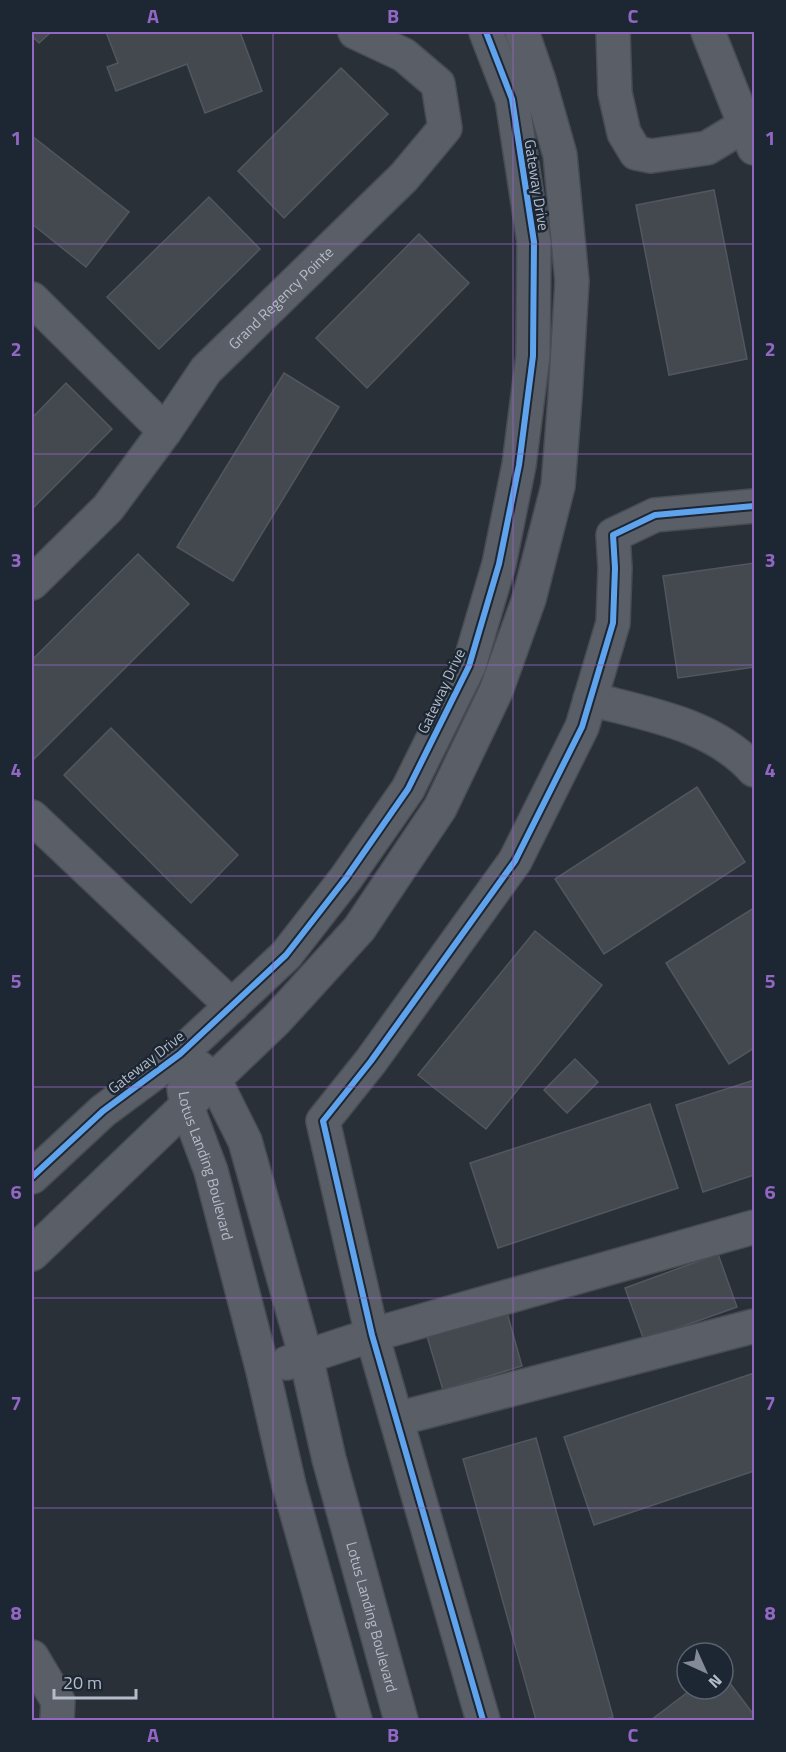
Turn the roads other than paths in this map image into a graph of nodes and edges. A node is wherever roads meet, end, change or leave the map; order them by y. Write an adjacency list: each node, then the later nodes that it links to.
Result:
1 (355, 32): 8 (street, Grand Regency Pointe)
2 (486, 32): 14 (street, Gateway Drive)
3 (522, 32): 16 (street, Gateway Drive)
4 (613, 32): 6 (street)
5 (708, 32): 6 (street)
6 (750, 137)
7 (32, 299): 8 (street)
8 (165, 431): 10 (street, Grand Regency Pointe)
9 (754, 506): 11 (street)
10 (32, 584)
11 (590, 699): 12 (street); 22 (street)
12 (754, 770)
13 (32, 817): 14 (street)
14 (232, 1006): 15 (street, Gateway Drive)
15 (180, 1054): 16 (street, Lotus Landing Boulevard); 17 (street, Lotus Landing Boulevard); 18 (street, Gateway Drive)
16 (214, 1079): 17 (street, Gateway Drive); 23 (street, Lotus Landing Boulevard)
17 (187, 1107): 20 (street, Gateway Drive); 24 (street, Lotus Landing Boulevard)
18 (32, 1177)
19 (754, 1227): 22 (street)
20 (32, 1254)
21 (754, 1326): 25 (street)
22 (372, 1335): 23 (street); 25 (street)
23 (306, 1357): 24 (street); 29 (street, Lotus Landing Boulevard)
24 (262, 1371): 28 (street, Lotus Landing Boulevard)
25 (397, 1419): 30 (street)
26 (32, 1657): 27 (street)
27 (57, 1720)
28 (355, 1720)
29 (401, 1720)
30 (483, 1720)

